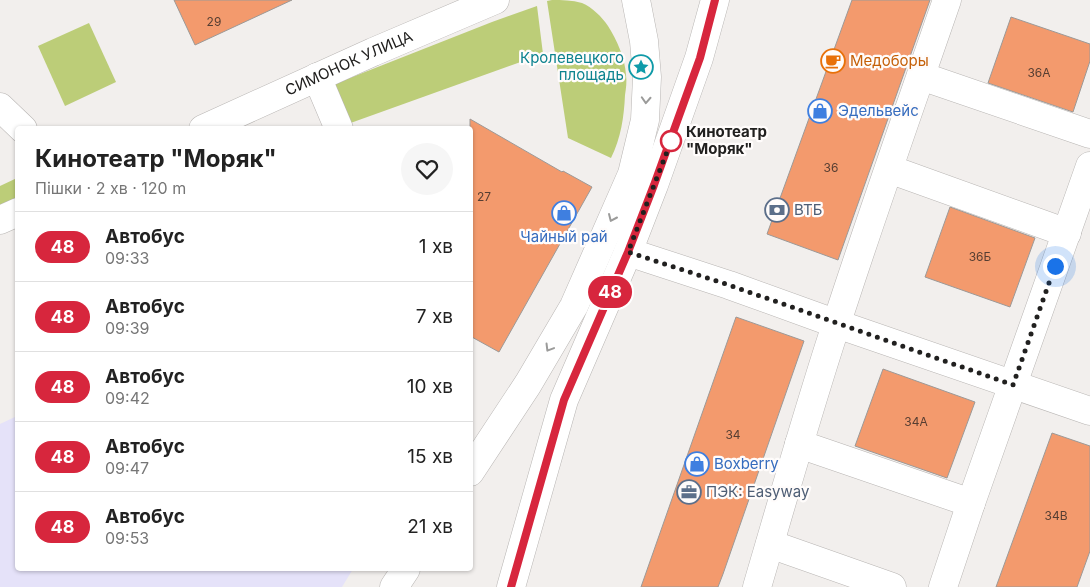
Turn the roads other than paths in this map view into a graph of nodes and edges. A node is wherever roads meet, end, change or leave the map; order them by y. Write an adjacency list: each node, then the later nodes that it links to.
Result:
1 (495, 0): 6 (main road, СИМОНОК УЛИЦА)
2 (636, 0): 19 (main road, one-way to 19)
3 (715, 0): 17 (main road)
4 (947, 0): 5 (main road)
5 (921, 76): 11 (main road); 13 (main road)
6 (317, 77): 9 (main road, СИМОНОК УЛИЦА); 10 (main road)
7 (0, 107): 8 (main road)
8 (20, 126)
9 (210, 126)
10 (338, 126)
11 (1090, 134)
12 (1090, 166): 16 (main road)
13 (888, 169): 16 (main road); 18 (main road)
14 (15, 213): 15 (main road)
15 (0, 220)
16 (1067, 233): 20 (main road)
17 (628, 252): 18 (main road); 21 (main road)
18 (836, 324): 20 (main road); 23 (main road)
19 (528, 384): 21 (main road); 24 (main road)
20 (1013, 385): 22 (main road); 25 (main road)
21 (564, 400): 29 (main road)
22 (1090, 411)
23 (799, 444): 25 (main road); 26 (main road)
24 (473, 467)
25 (971, 503): 32 (main road)
26 (770, 544): 30 (main road); 31 (main road)
27 (405, 571): 28 (main road)
28 (394, 587)
29 (511, 587)
30 (757, 587)
31 (892, 587)
32 (943, 587)

